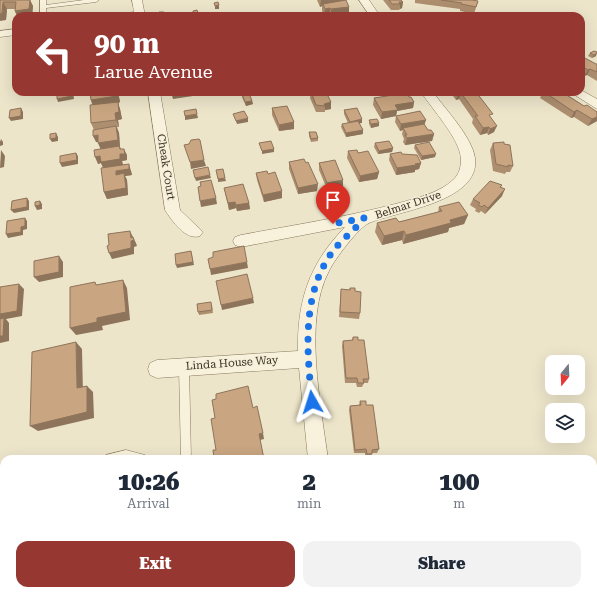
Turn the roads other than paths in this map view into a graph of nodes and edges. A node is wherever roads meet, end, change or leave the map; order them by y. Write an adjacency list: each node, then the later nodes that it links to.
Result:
1 (43, 0): 5 (lane)
2 (96, 0): 5 (lane)
3 (137, 0): 7 (street)
4 (364, 0): 8 (street)
5 (43, 7): 6 (lane)
6 (43, 12)
7 (139, 12)
8 (372, 12)
9 (12, 32): 10 (street)
10 (0, 34)
11 (155, 96): 16 (street, Cheak Court)
12 (430, 96): 15 (street, Belmar Drive)
13 (582, 96): 14 (street)
14 (597, 105)
15 (364, 218): 17 (street); 18 (street, Belmar Drive)
16 (195, 232)
17 (241, 241)
18 (308, 358): 19 (street, Linda House Way); 22 (street, Belmar Drive)
19 (184, 367): 20 (street, Linda House Way); 21 (lane)
20 (157, 369)
21 (186, 455)
22 (318, 455)

